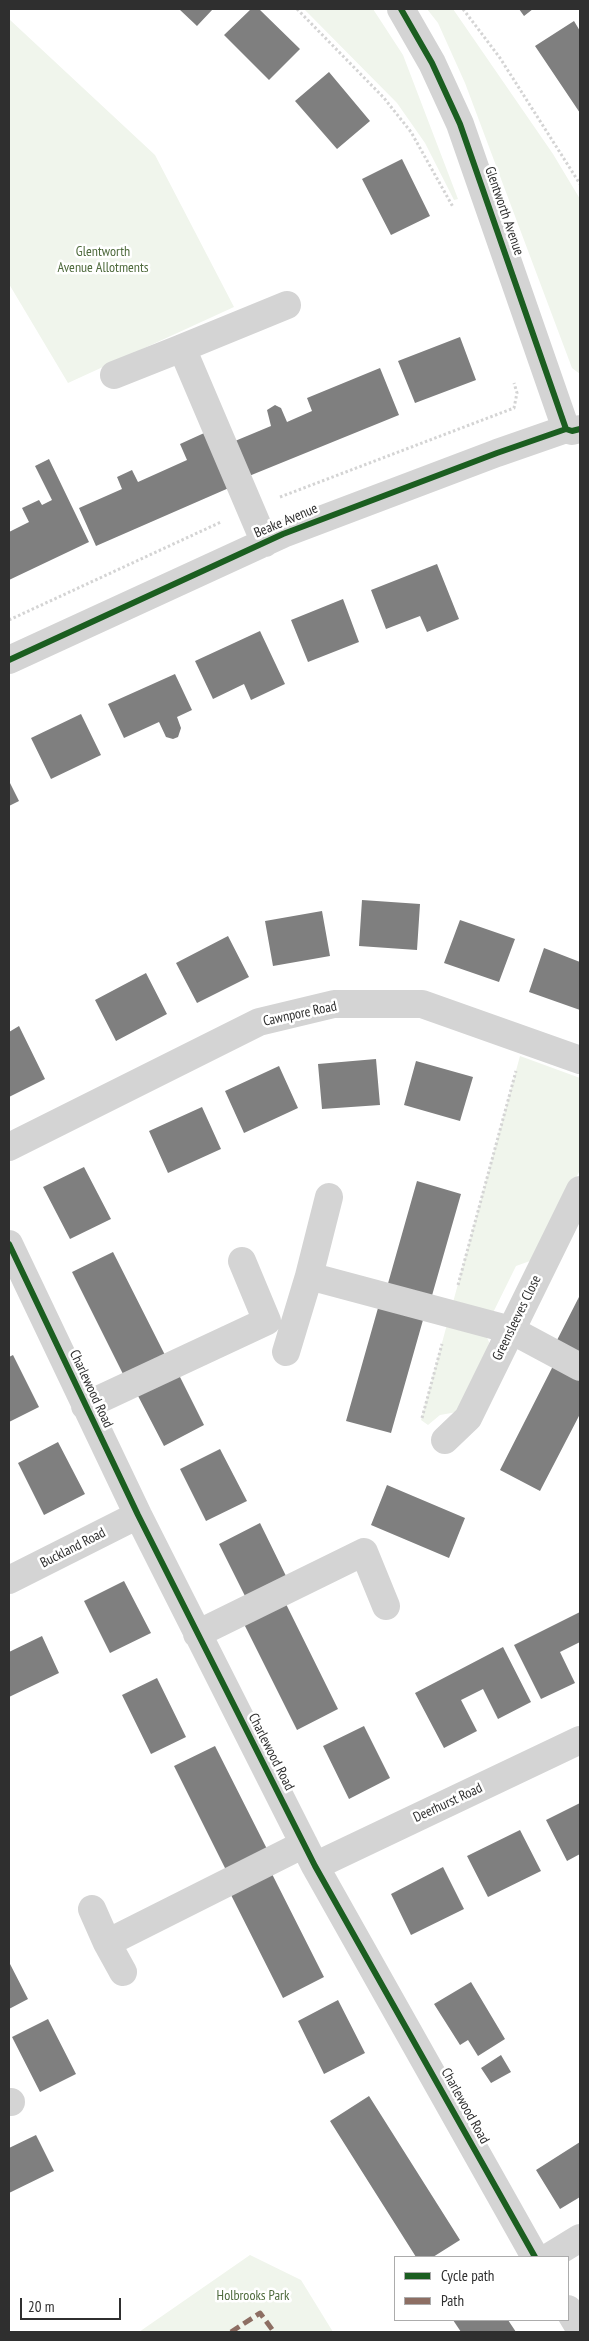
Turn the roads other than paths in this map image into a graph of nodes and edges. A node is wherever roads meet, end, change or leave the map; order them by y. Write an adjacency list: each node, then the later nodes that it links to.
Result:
1 (401, 9): 5 (street, Glentworth Avenue)
2 (287, 304): 3 (street)
3 (182, 348): 4 (street); 6 (street)
4 (114, 374)
5 (573, 429): 6 (street, Beake Avenue)
6 (265, 543): 7 (street, Beake Avenue)
7 (9, 660)
8 (580, 1060): 9 (street, Cawnpore Road)
9 (9, 1147)
10 (580, 1190): 15 (street, Greensleeves Close)
11 (329, 1197): 14 (street)
12 (9, 1244): 18 (street, Charlewood Road)
13 (242, 1261): 18 (street)
14 (309, 1276): 15 (street); 16 (street)
15 (511, 1330): 17 (street); 19 (street, Greensleeves Close)
16 (286, 1352)
17 (580, 1367)
18 (85, 1406): 20 (street, Charlewood Road)
19 (445, 1440)
20 (138, 1515): 21 (street, Buckland Road); 23 (street, Charlewood Road)
21 (9, 1580)
22 (386, 1606): 23 (street)
23 (197, 1634): 25 (street, Charlewood Road)
24 (580, 1740): 25 (street, Deerhurst Road)
25 (309, 1855): 27 (street, Deerhurst Road); 30 (street, Charlewood Road)
26 (92, 1909): 27 (street)
27 (107, 1943): 28 (street)
28 (123, 1972)
29 (580, 2238): 31 (street)
30 (535, 2256)
31 (550, 2256)
32 (569, 2311): 33 (street)
33 (580, 2329)

